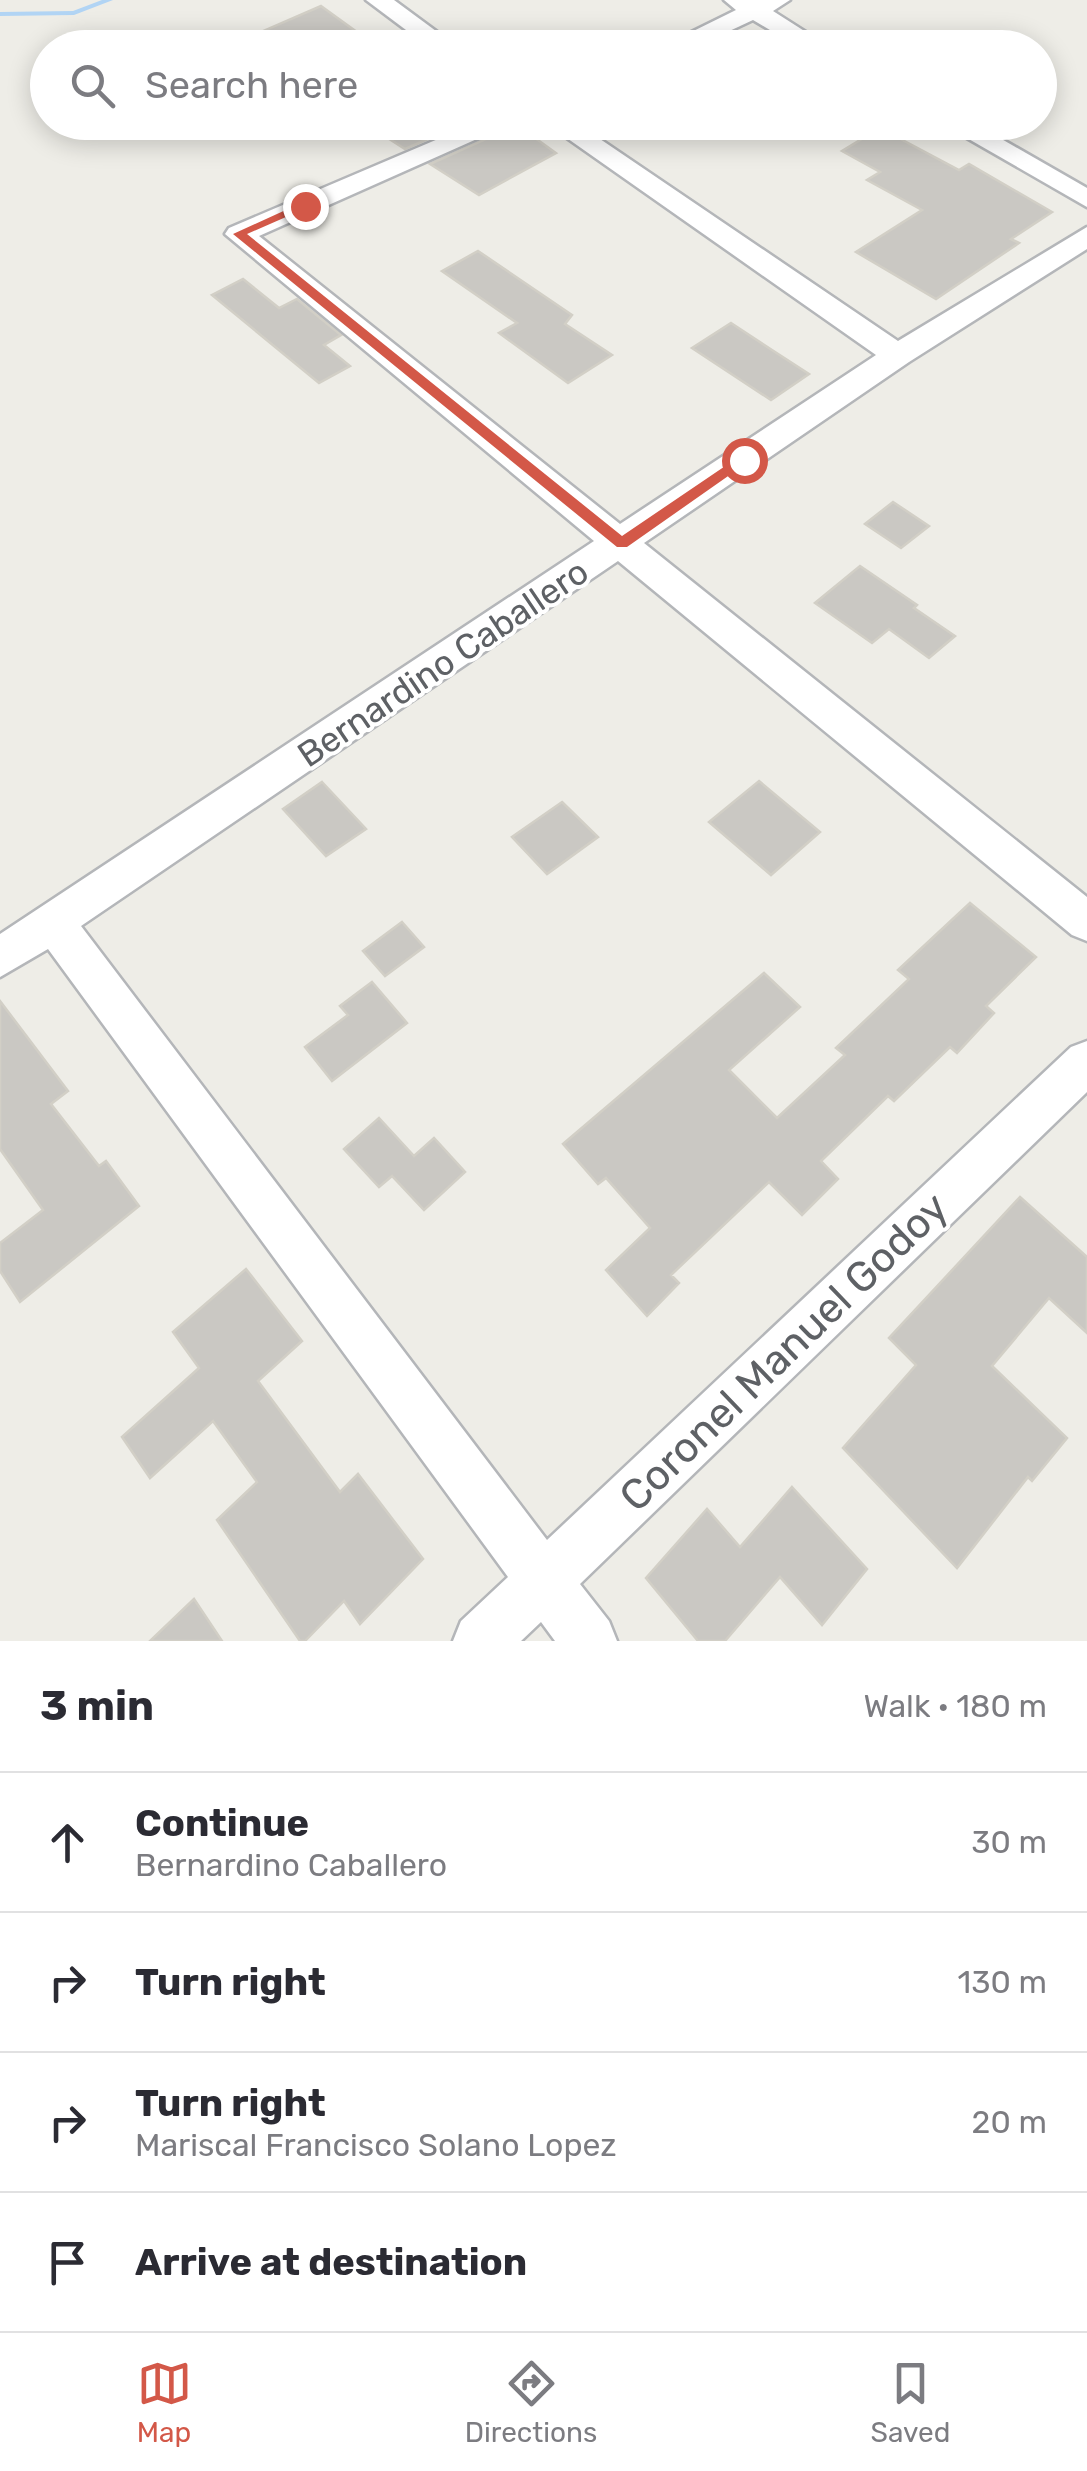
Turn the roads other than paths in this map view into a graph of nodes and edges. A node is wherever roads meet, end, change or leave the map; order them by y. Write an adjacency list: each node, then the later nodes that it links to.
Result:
1 (378, 0): 4 (street)
2 (778, 0): 3 (street)
3 (744, 5): 5 (street); 6 (street)
4 (421, 30)
5 (702, 30)
6 (788, 30)
7 (460, 140): 13 (street)
8 (583, 140): 12 (street)
9 (984, 140): 10 (street)
10 (1087, 199)
11 (1078, 254): 12 (street, Bernardino Caballero)
12 (898, 355): 13 (street, Bernardino Caballero)
13 (622, 543): 14 (street); 15 (street, Bernardino Caballero)
14 (1087, 922)
15 (54, 924): 16 (street, Bernardino Caballero); 18 (street)
16 (0, 958)
17 (1087, 1062): 18 (street, Coronel Manuel Godoy)
18 (544, 1580): 19 (street, Coronel Manuel Godoy); 20 (street)
19 (481, 1641)
20 (589, 1641)

